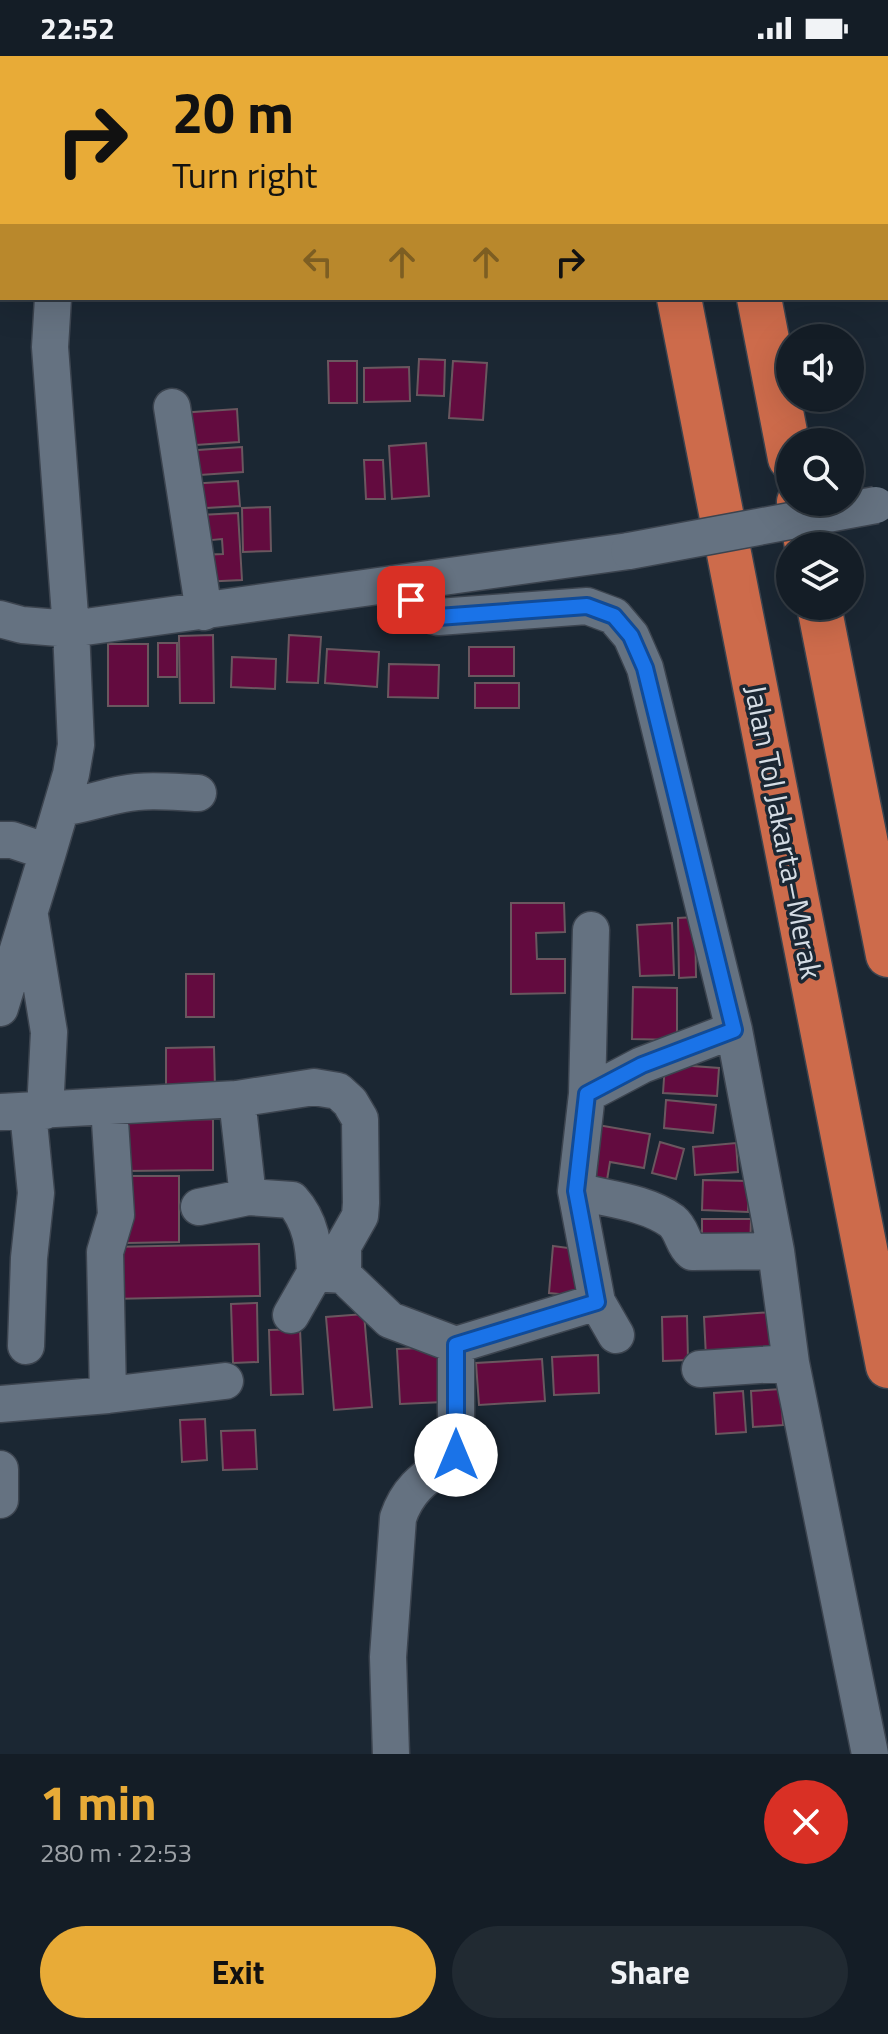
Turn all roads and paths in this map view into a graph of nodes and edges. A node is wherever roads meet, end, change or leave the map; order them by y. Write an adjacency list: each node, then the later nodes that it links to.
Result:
1 (53, 300): 11 (street)
2 (679, 300): 37 (highway, Jalan Tol Jakarta–Merak)
3 (759, 300): 5 (highway)
4 (172, 407): 8 (street)
5 (784, 428)
6 (882, 503): 7 (street, bridge)
7 (408, 583): 8 (street); 20 (street)
8 (204, 612): 11 (street)
9 (0, 619): 11 (street)
10 (822, 620): 18 (highway)
11 (71, 629): 13 (street)
12 (198, 793): 13 (street)
13 (61, 808): 15 (street)
14 (0, 840): 15 (street)
15 (48, 852): 16 (street)
16 (15, 911): 19 (street); 24 (street)
17 (591, 930): 21 (street)
18 (888, 955)
19 (0, 1008)
20 (734, 1030): 21 (street); 28 (street)
21 (587, 1094): 25 (street)
22 (237, 1099): 23 (street); 26 (street); 30 (street)
23 (109, 1106): 24 (street); 40 (street)
24 (24, 1111): 29 (street)
25 (576, 1191): 28 (street); 31 (street)
26 (248, 1197): 27 (street); 30 (street)
27 (199, 1207)
28 (776, 1251): 36 (street)
29 (15, 1260): 35 (street)
30 (329, 1274): 32 (street); 34 (street)
31 (597, 1302): 33 (street); 34 (street)
32 (291, 1315)
33 (616, 1335)
34 (456, 1345): 44 (street)
35 (26, 1346)
36 (791, 1363): 38 (street); 45 (street)
37 (888, 1366)
38 (700, 1369)
39 (225, 1381): 40 (street)
40 (108, 1395): 41 (street)
41 (0, 1404)
42 (0, 1469): 43 (street)
43 (0, 1500)
44 (391, 1754)
45 (870, 1754)

